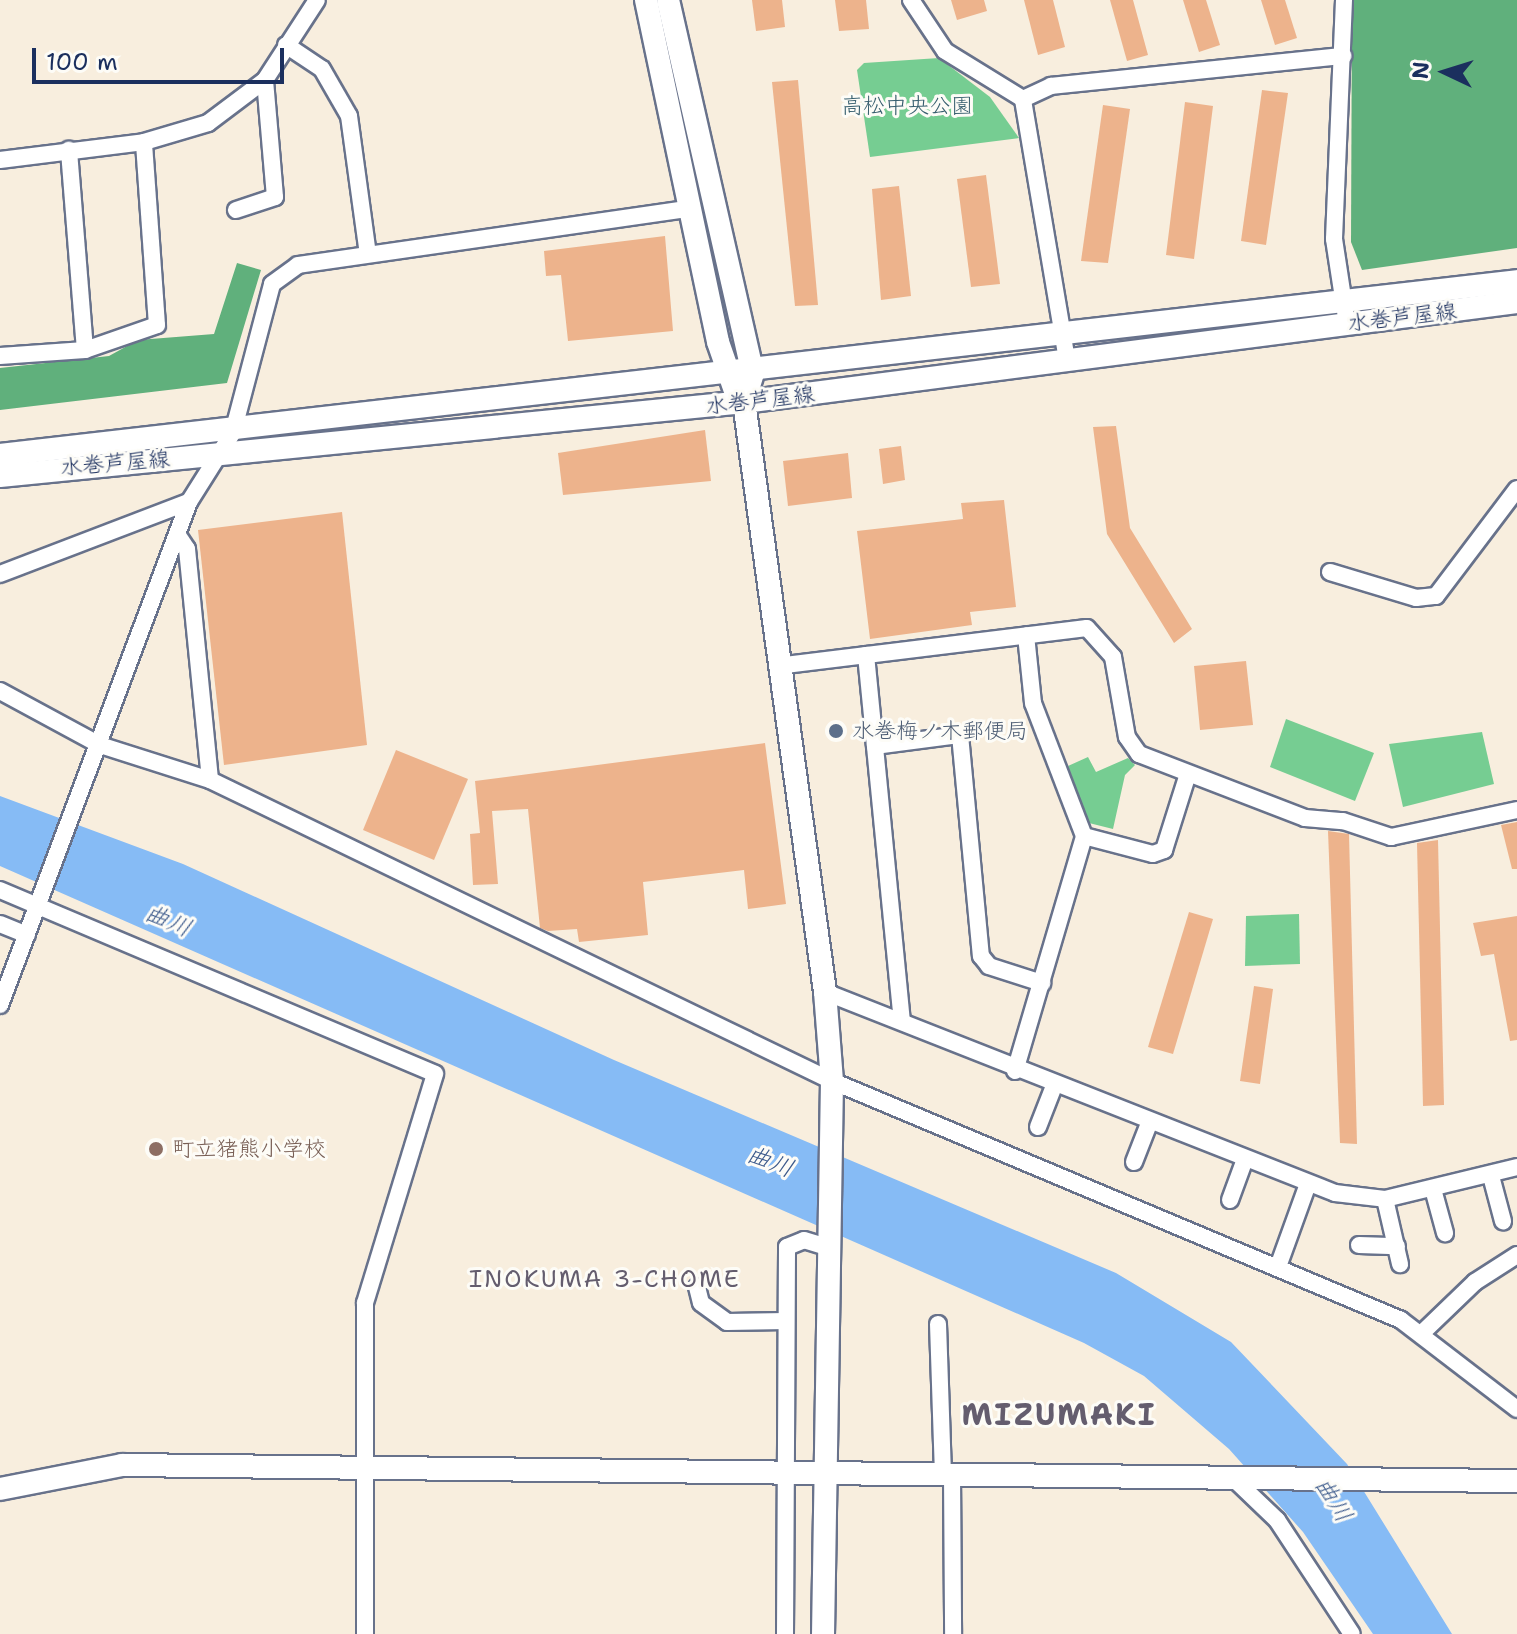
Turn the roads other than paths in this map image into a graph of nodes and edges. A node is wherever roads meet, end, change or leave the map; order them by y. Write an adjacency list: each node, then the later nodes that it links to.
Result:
1 (317, 0): 6 (street)
2 (646, 0): 13 (street)
3 (668, 0): 22 (street)
4 (911, 0): 9 (street)
5 (1344, 0): 7 (street)
6 (286, 45): 8 (street); 15 (street)
7 (1343, 56): 9 (street); 18 (street)
8 (265, 80): 10 (street); 14 (street)
9 (1023, 99): 19 (street)
10 (144, 142): 11 (street); 20 (street)
11 (69, 150): 12 (street); 20 (street)
12 (0, 160)
13 (689, 209): 15 (street); 23 (street)
14 (236, 210)
15 (368, 254): 25 (street)
16 (1517, 281): 18 (street, 水巻芦屋線)
17 (1517, 302): 18 (street, 水巻芦屋線)
18 (1345, 314): 19 (street, 水巻芦屋線)
19 (1065, 349): 22 (street, 水巻芦屋線); 24 (street, 水巻芦屋線)
20 (85, 350): 21 (street)
21 (0, 356)
22 (753, 373): 23 (street, 水巻芦屋線); 24 (street)
23 (726, 375): 24 (street); 25 (street, 水巻芦屋線)
24 (744, 402): 25 (street, 水巻芦屋線); 35 (street)
25 (229, 443): 26 (street, 水巻芦屋線); 27 (street, 水巻芦屋線); 29 (street)
26 (0, 455)
27 (0, 476)
28 (1517, 489): 31 (street)
29 (189, 502): 30 (street); 32 (street)
30 (177, 534): 37 (street); 40 (street)
31 (1330, 572)
32 (0, 574)
33 (1026, 635): 34 (street); 39 (street); 42 (street)
34 (866, 655): 35 (street); 38 (street)
35 (777, 666): 48 (street)
36 (0, 691): 37 (street)
37 (100, 745): 40 (street); 44 (street)
38 (875, 746): 47 (street); 50 (street)
39 (1188, 774): 41 (street); 42 (street)
40 (210, 780): 52 (street)
41 (1517, 810)
42 (1084, 836): 47 (street)
43 (0, 890): 44 (street)
44 (37, 906): 46 (street); 77 (street)
45 (0, 924): 46 (street)
46 (27, 935): 49 (street)
47 (1042, 983): 51 (street)
48 (825, 992): 50 (street); 52 (street)
49 (0, 1005)
50 (902, 1020): 51 (street)
51 (1015, 1071): 53 (street)
52 (832, 1081): 66 (street); 70 (street)
53 (1054, 1086): 54 (street); 55 (street)
54 (1150, 1121): 56 (street); 57 (street)
55 (1038, 1127)
56 (1245, 1159): 60 (street); 63 (street)
57 (1134, 1162)
58 (1517, 1167): 59 (street)
59 (1491, 1176): 61 (street); 64 (street)
60 (1308, 1184): 62 (street); 70 (street)
61 (1433, 1189): 62 (street); 65 (street)
62 (1385, 1199): 68 (street)
63 (1230, 1200)
64 (1503, 1221)
65 (1445, 1233)
66 (828, 1243): 73 (street); 79 (street)
67 (1359, 1245): 68 (street)
68 (1397, 1246): 71 (street)
69 (1517, 1255): 75 (street)
70 (1279, 1264): 75 (street)
71 (1400, 1264)
72 (697, 1287): 73 (street)
73 (786, 1321): 78 (street)
74 (938, 1324): 80 (street)
75 (1421, 1334): 76 (street)
76 (1517, 1409)
77 (365, 1470): 78 (street); 83 (street); 84 (street)
78 (785, 1474): 79 (street); 85 (street)
79 (827, 1475): 80 (street); 86 (street)
80 (948, 1475): 81 (street); 87 (street)
81 (1239, 1478): 82 (street); 88 (street)
82 (1517, 1481)
83 (0, 1489)
84 (365, 1634)
85 (785, 1634)
86 (823, 1634)
87 (953, 1634)
88 (1352, 1634)

